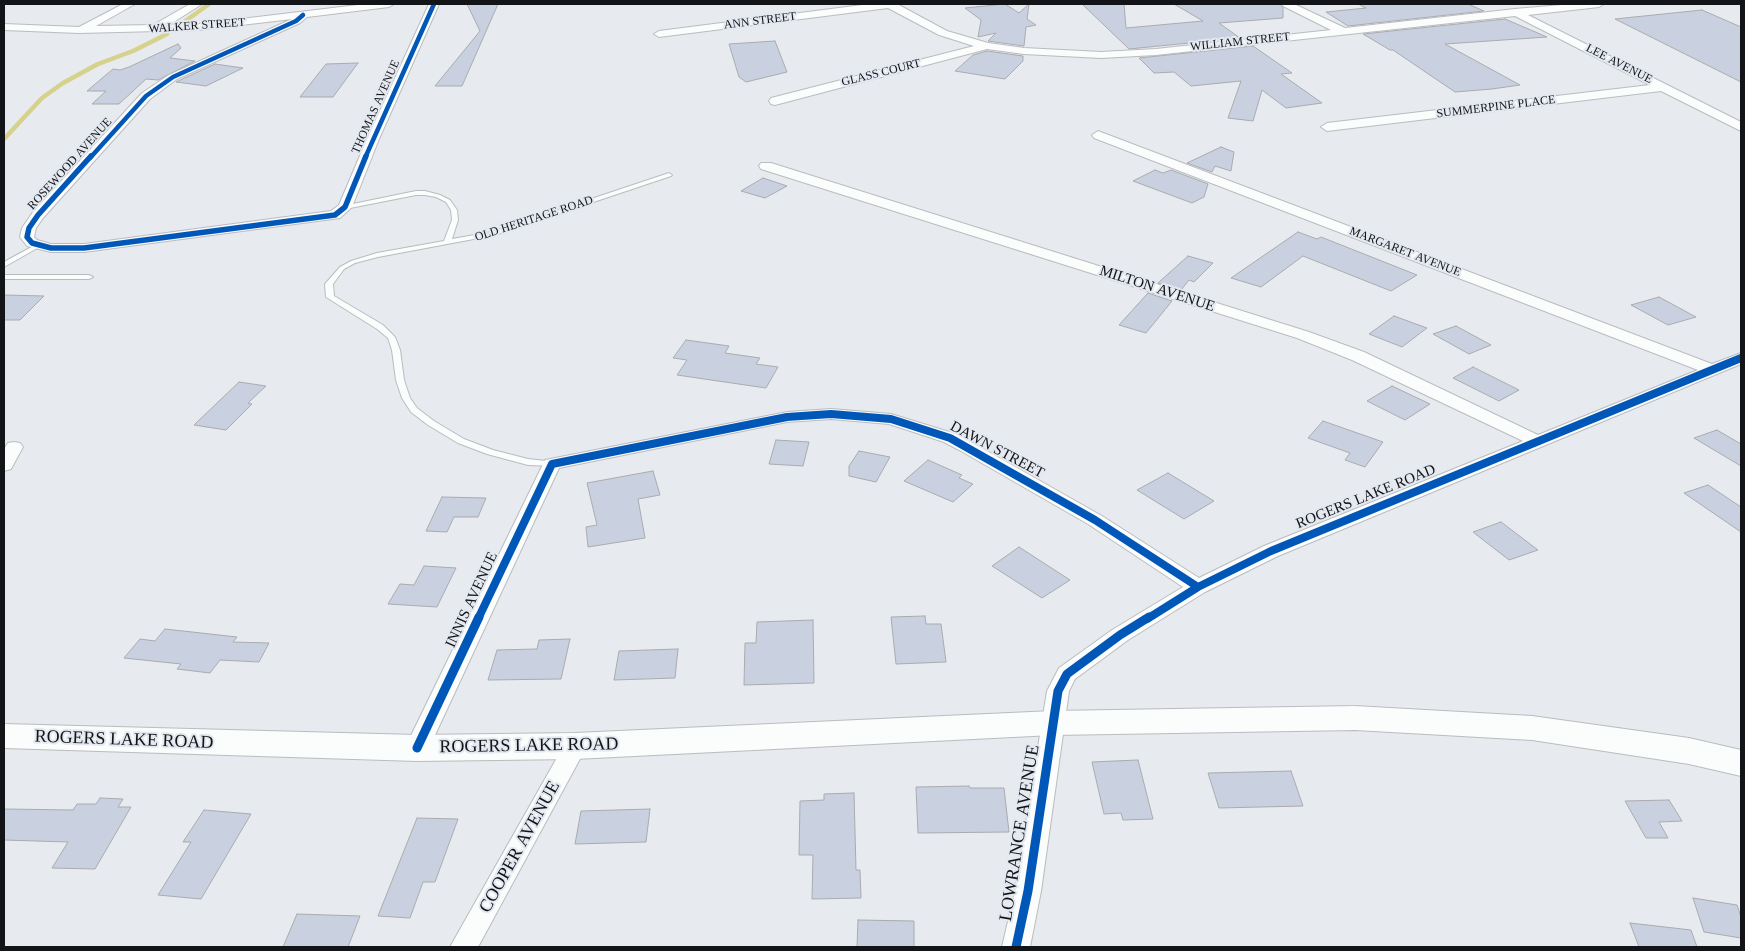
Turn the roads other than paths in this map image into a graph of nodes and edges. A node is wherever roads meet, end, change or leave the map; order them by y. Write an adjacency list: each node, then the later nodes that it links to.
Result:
1 (130, 4): 13 (street)
2 (197, 4): 14 (street)
3 (389, 4): 10 (street, WALKER STREET)
4 (434, 4): 26 (street, THOMAS AVENUE)
5 (890, 4): 16 (street, ANN STREET); 18 (street, WILLIAM STREET)
6 (1287, 4): 15 (street)
7 (1496, 4): 9 (street, LEE AVENUE)
8 (1600, 4): 9 (street, WILLIAM STREET)
9 (1516, 13): 15 (street, WILLIAM STREET); 19 (street, LEE AVENUE)
10 (302, 15): 14 (street, WALKER STREET); 28 (street, ROSEWOOD AVENUE)
11 (4, 27): 12 (street, WALKER STREET)
12 (18, 28): 13 (street, WALKER STREET); 17 (street)
13 (79, 30): 14 (street, WALKER STREET)
14 (152, 30)
15 (1342, 31): 18 (street, WILLIAM STREET)
16 (659, 34)
17 (4, 35)
18 (987, 46): 20 (street, GLASS COURT)
19 (1665, 87): 21 (street, SUMMERPINE PLACE); 22 (street, LEE AVENUE)
20 (775, 101)
21 (1327, 127)
22 (1741, 127)
23 (1098, 135): 34 (street, MARGARET AVENUE)
24 (766, 166): 35 (street, MILTON AVENUE)
25 (669, 175): 27 (lane, OLD HERITAGE ROAD)
26 (340, 211): 27 (lane); 28 (street)
27 (448, 243): 32 (lane, OLD HERITAGE ROAD)
28 (39, 245): 29 (lane)
29 (4, 265)
30 (4, 277): 31 (lane)
31 (89, 277)
32 (330, 297): 37 (lane, DAWN STREET)
33 (1741, 358): 34 (street, ROGERS LAKE ROAD)
34 (1711, 369): 35 (street, ROGERS LAKE ROAD)
35 (1537, 441): 39 (street, ROGERS LAKE ROAD)
36 (14, 447): 38 (street)
37 (552, 464): 39 (street, DAWN STREET); 43 (street, INNIS AVENUE)
38 (4, 465)
39 (1198, 587): 40 (street, ROGERS LAKE ROAD)
40 (1053, 723): 42 (main road, ROGERS LAKE ROAD); 44 (main road, ROGERS LAKE ROAD); 46 (street, LOWRANCE AVENUE)
41 (4, 736): 43 (main road, ROGERS LAKE ROAD)
42 (575, 746): 43 (main road, ROGERS LAKE ROAD); 45 (street, COOPER AVENUE)
43 (417, 748)
44 (1741, 763)
45 (464, 947)
46 (1016, 947)

